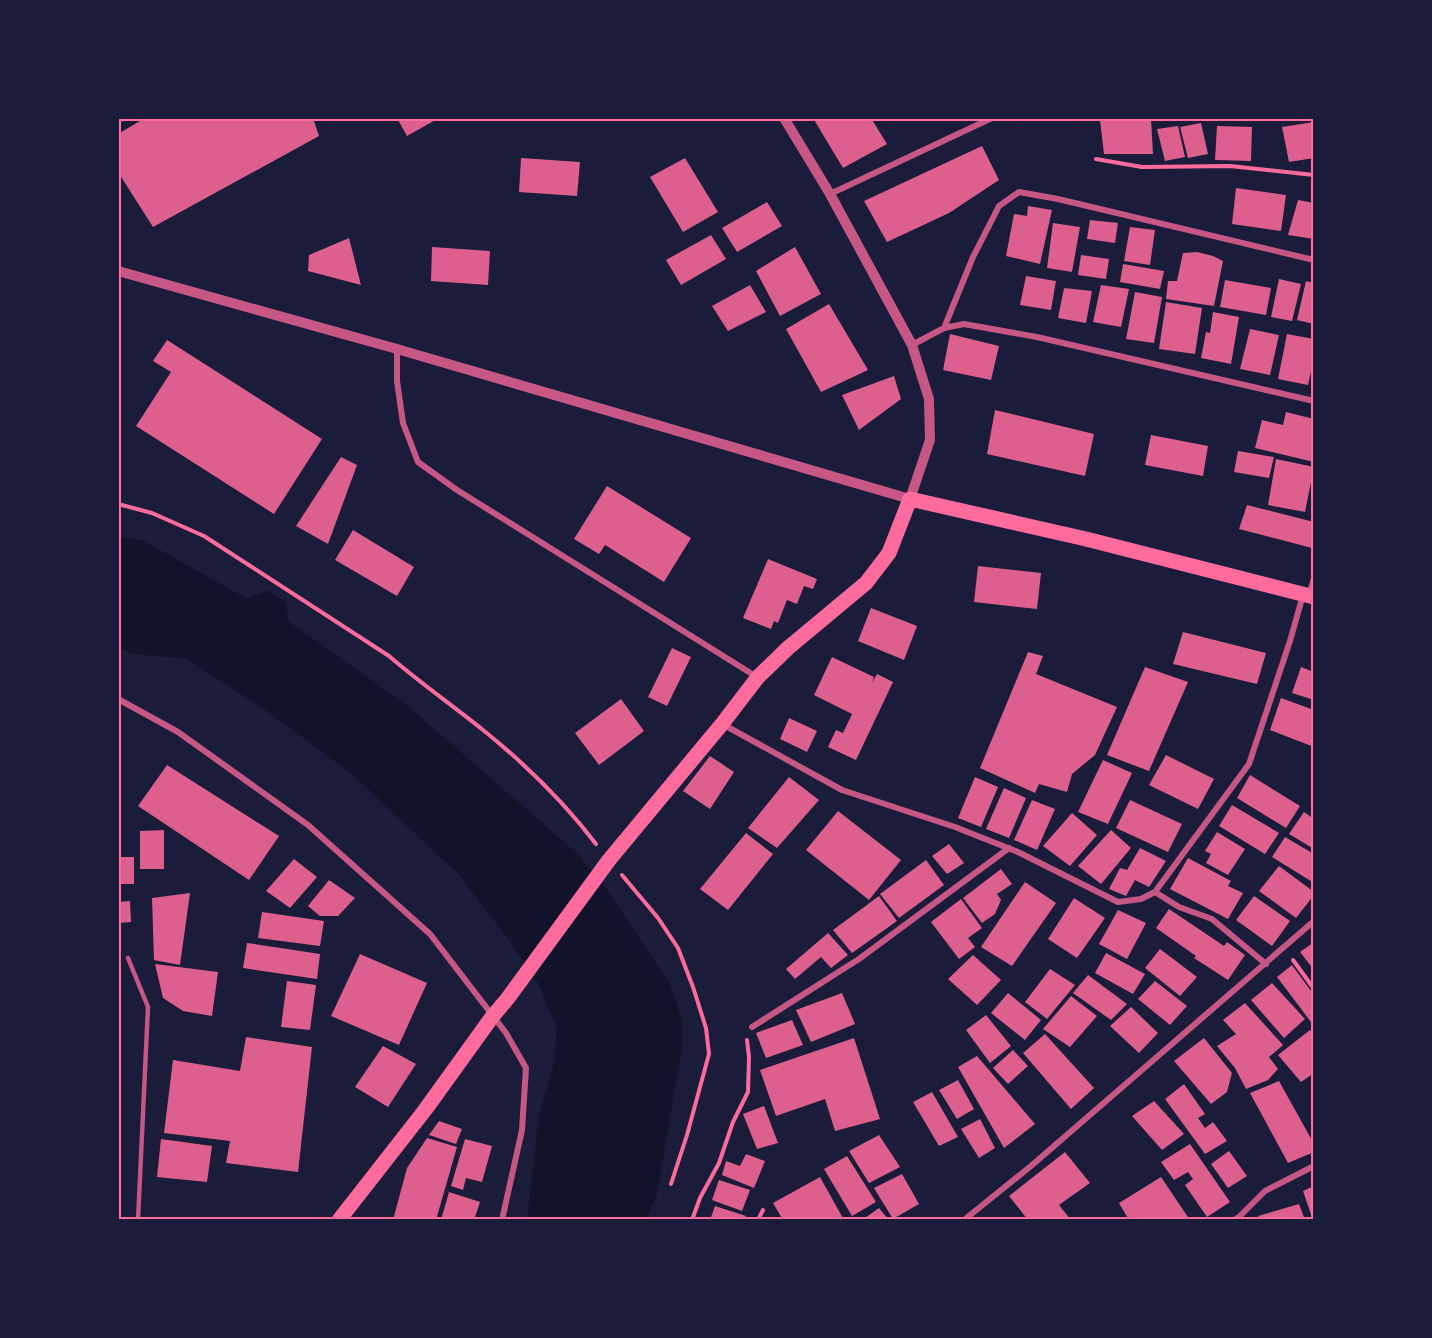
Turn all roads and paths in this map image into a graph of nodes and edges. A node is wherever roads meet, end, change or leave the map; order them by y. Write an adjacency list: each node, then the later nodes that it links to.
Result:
1 (784, 118): 5 (street)
2 (992, 118): 5 (street)
3 (1096, 159): 4 (path)
4 (1314, 175)
5 (830, 194): 9 (street)
6 (1314, 260): 8 (street)
7 (118, 271): 10 (street)
8 (944, 328): 9 (street); 11 (street)
9 (912, 345): 12 (street)
10 (397, 349): 12 (street); 16 (street)
11 (1314, 401)
12 (910, 499): 15 (main road); 16 (main road)
13 (118, 504): 20 (path)
14 (1314, 578): 15 (street)
15 (1308, 596): 21 (street)
16 (758, 677): 18 (main road)
17 (118, 699): 27 (street)
18 (722, 724): 19 (street); 20 (main road)
19 (1009, 848): 21 (street); 28 (street)
20 (609, 860): 27 (main road); 30 (path)
21 (1155, 892): 25 (street)
22 (1314, 921): 23 (street)
23 (1284, 947): 25 (street); 26 (path)
24 (128, 958): 32 (lane)
25 (1266, 964): 37 (street)
26 (1314, 989)
27 (492, 1017): 33 (main road); 34 (street)
28 (752, 1027): 35 (path)
29 (1314, 1166): 38 (street)
30 (671, 1184)
31 (763, 1210): 36 (path)
32 (138, 1220)
33 (339, 1220)
34 (502, 1220)
35 (692, 1220)
36 (758, 1220)
37 (964, 1220)
38 (1234, 1220)

